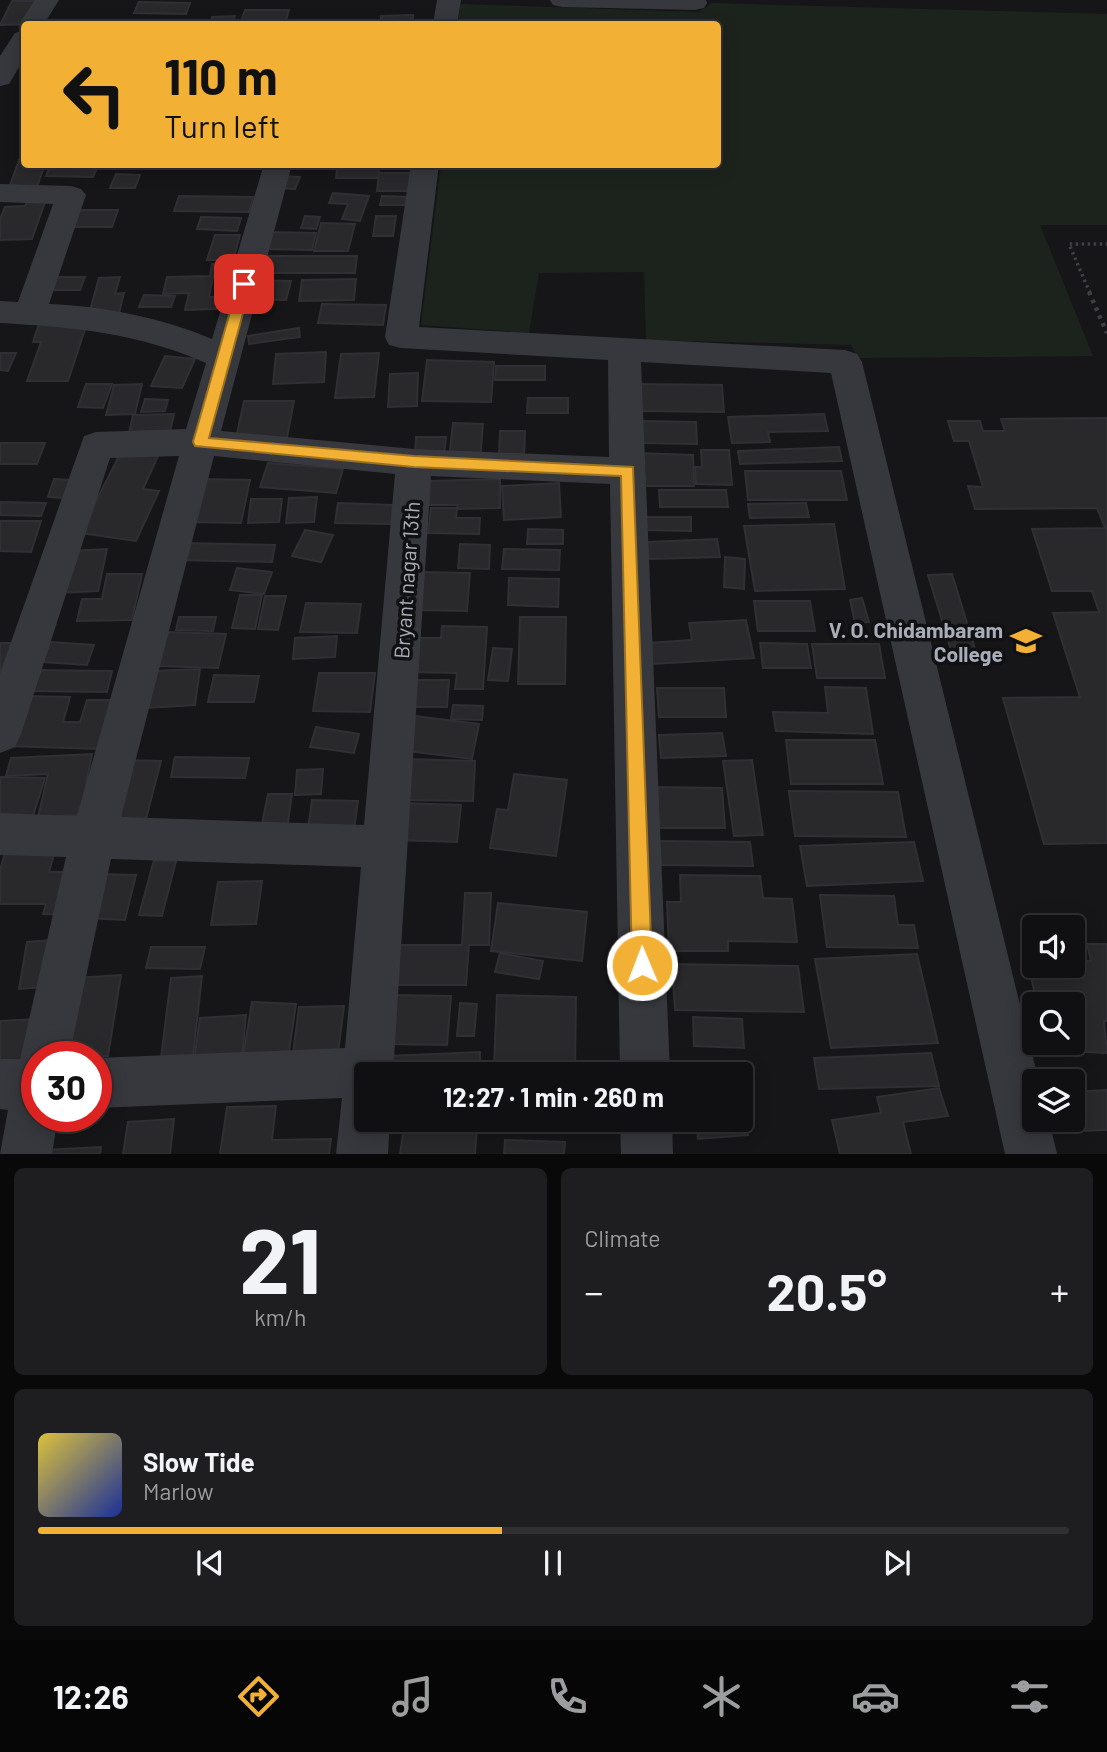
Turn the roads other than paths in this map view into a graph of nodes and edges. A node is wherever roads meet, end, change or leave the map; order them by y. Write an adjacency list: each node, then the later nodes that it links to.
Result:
1 (47, 0): 5 (street)
2 (449, 0): 6 (street)
3 (562, 0): 4 (street)
4 (694, 0)
5 (34, 21)
6 (446, 21)
7 (21, 42): 8 (street)
8 (0, 78)
9 (277, 168): 14 (street)
10 (424, 168): 13 (street)
11 (0, 193): 12 (street)
12 (15, 312): 14 (street)
13 (624, 350): 17 (street); 35 (street)
14 (225, 358): 15 (street)
15 (200, 442): 16 (street); 18 (street); 20 (street)
16 (414, 462): 17 (street); 21 (street, Bryant nagar 13th)
17 (628, 471): 24 (street)
18 (0, 734)
19 (0, 834): 20 (street)
20 (93, 838): 21 (street); 22 (street)
21 (386, 846): 23 (street, Bryant nagar 13th)
22 (48, 1041)
23 (369, 1062)
24 (645, 1062)
25 (112, 1083): 26 (street)
26 (354, 1083)
27 (0, 1084): 28 (street)
28 (21, 1086)
29 (30, 1132): 32 (street)
30 (364, 1132): 33 (street, Bryant nagar 13th)
31 (646, 1132): 34 (street)
32 (26, 1153)
33 (362, 1153)
34 (647, 1153)
35 (1031, 1153)

